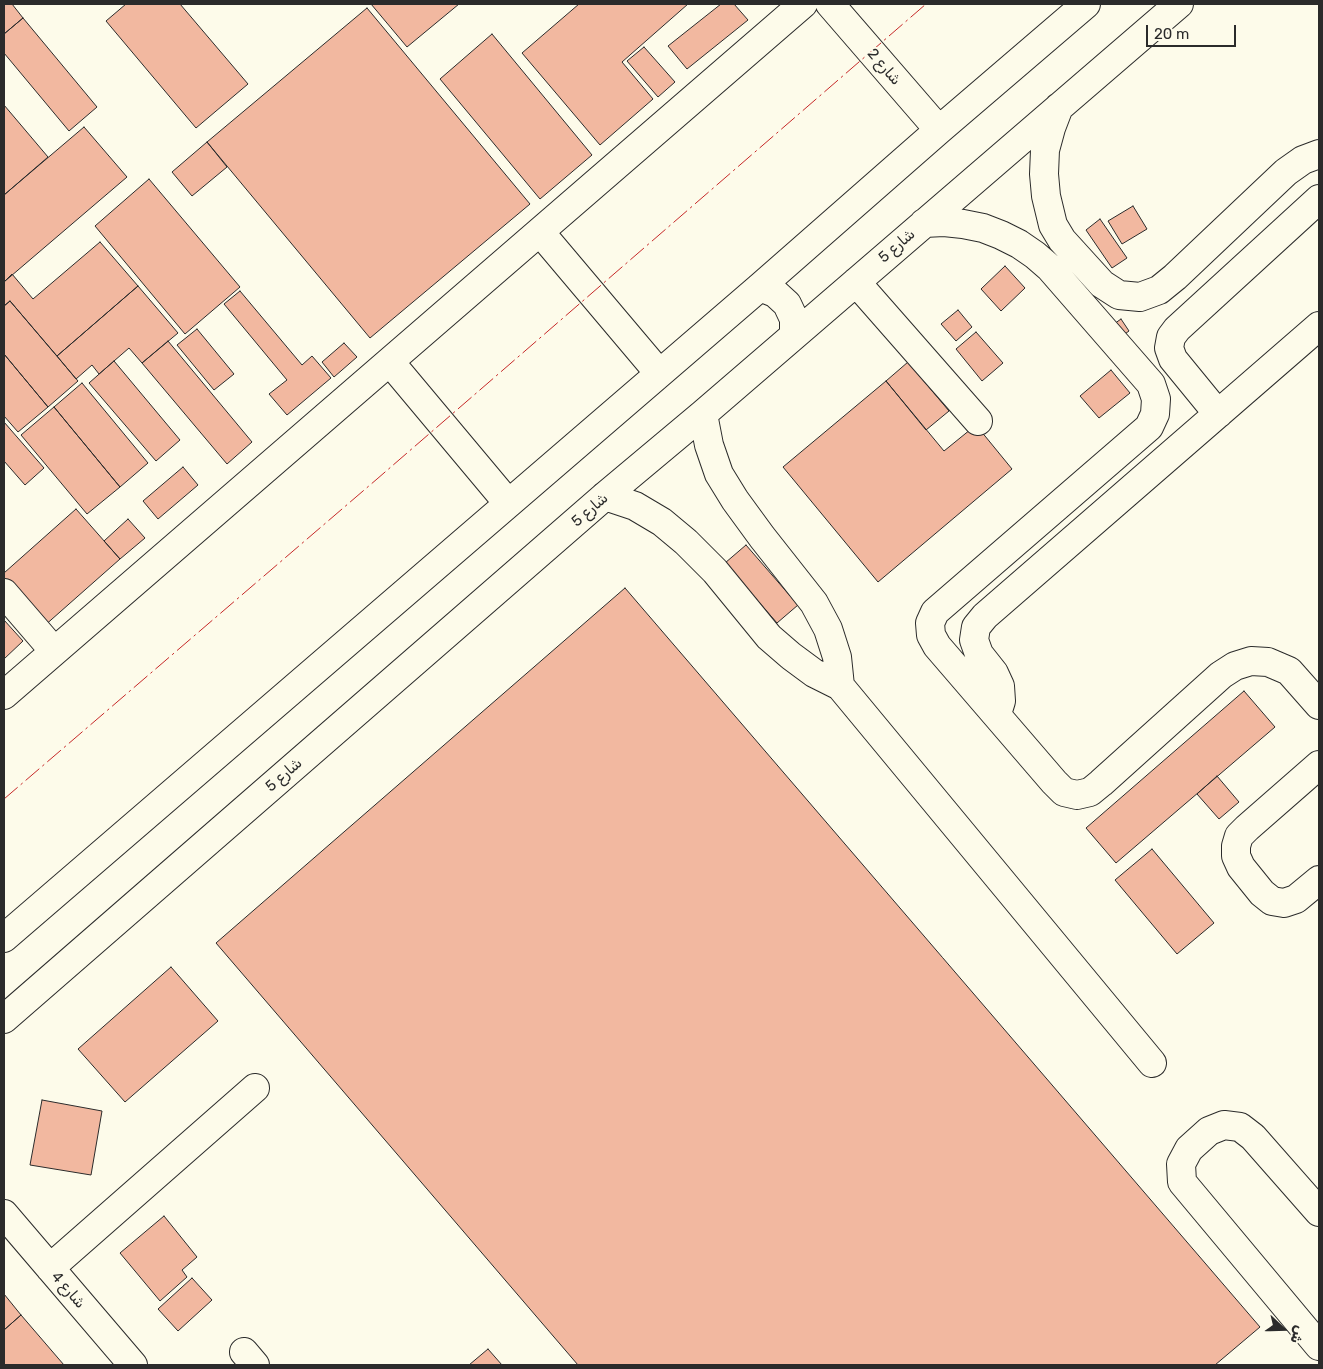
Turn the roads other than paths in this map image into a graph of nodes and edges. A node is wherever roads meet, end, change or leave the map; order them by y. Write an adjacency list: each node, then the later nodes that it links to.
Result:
1 (804, 4): 10 (street)
2 (830, 4): 6 (street, شارع 2)
3 (1086, 4): 6 (street)
4 (1179, 4): 5 (street, شارع 5)
5 (1059, 106): 7 (street); 9 (street, شارع 5)
6 (939, 130): 12 (street)
7 (1319, 154)
8 (1319, 199): 18 (street)
9 (924, 223): 11 (street, شارع 5); 27 (street)
10 (540, 232): 15 (street); 16 (street)
11 (856, 282): 14 (street, شارع 5); 19 (street)
12 (760, 287): 14 (street); 16 (street)
13 (1319, 326): 18 (street)
14 (794, 335): 17 (street, شارع 5)
15 (390, 362): 21 (street); 23 (street)
16 (659, 373): 21 (street)
17 (703, 414): 20 (street, شارع 5); 24 (street)
18 (1218, 414): 27 (street)
19 (978, 422)
20 (605, 496): 24 (street); 31 (street, شارع 5)
21 (508, 503): 30 (street)
22 (4, 593): 23 (street)
23 (54, 652): 25 (street)
24 (840, 686): 32 (street)
25 (4, 695)
26 (1319, 705): 27 (street)
27 (997, 714)
28 (1319, 765): 29 (street)
29 (1319, 880)
30 (4, 938)
31 (4, 1019)
32 (1152, 1063)
33 (255, 1088): 36 (street)
34 (1319, 1212): 37 (street)
35 (4, 1214): 36 (street, شارع 4)
36 (50, 1268): 38 (street, شارع 4)
37 (1319, 1346)
38 (133, 1365)

